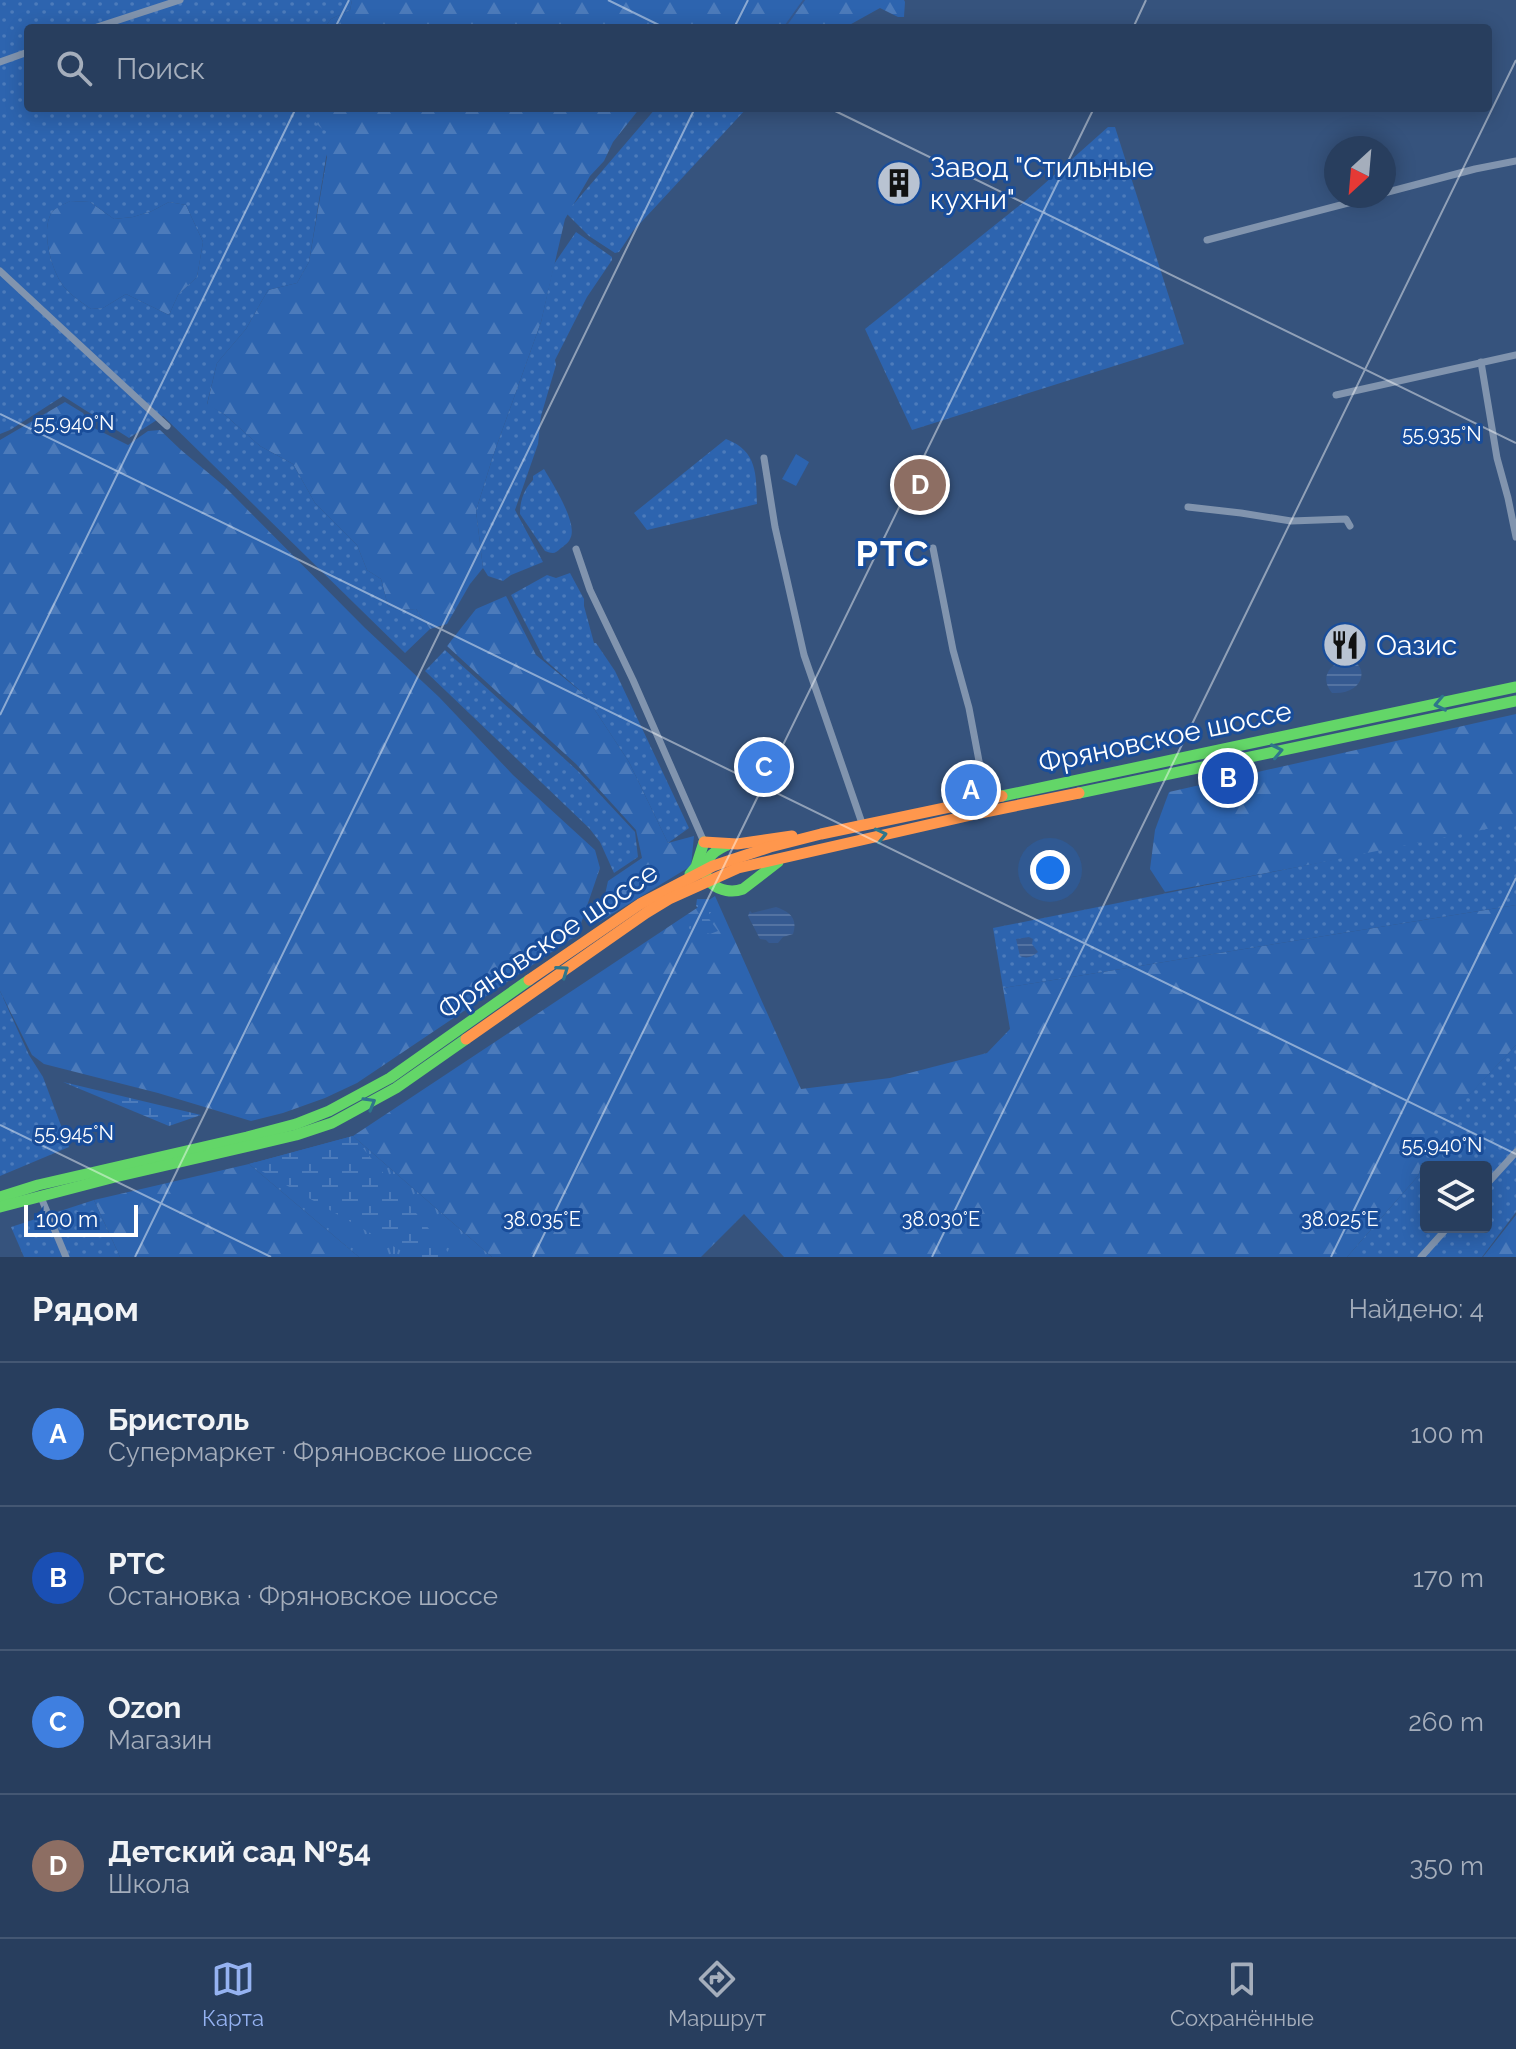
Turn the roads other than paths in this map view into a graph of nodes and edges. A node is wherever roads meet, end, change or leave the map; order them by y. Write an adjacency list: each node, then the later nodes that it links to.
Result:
1 (180, 0): 2 (street)
2 (106, 24)
3 (24, 53): 4 (street)
4 (0, 62)
5 (1516, 161): 6 (street)
6 (1396, 190)
7 (1329, 208): 8 (street)
8 (1207, 240)
9 (0, 271): 13 (street)
10 (1516, 355): 11 (street)
11 (1481, 362): 12 (street); 15 (street)
12 (1336, 395)
13 (167, 426)
14 (764, 458): 24 (street)
15 (1512, 497): 18 (street)
16 (1188, 507): 17 (street)
17 (1350, 526)
18 (1516, 537)
19 (933, 548): 23 (street)
20 (576, 549): 26 (street)
21 (1516, 687): 23 (main road, Фряновское шоссе, one-way to 23)
22 (1516, 701): 28 (main road, Фряновское шоссе, one-way to 22)
23 (986, 798): 24 (main road, Фряновское шоссе)
24 (863, 826): 25 (main road, Фряновское шоссе)
25 (821, 834): 27 (main road); 29 (main road, Фряновское шоссе)
26 (704, 842): 27 (main road); 29 (main road); 30 (main road)
27 (727, 845): 29 (main road)
28 (782, 858): 29 (main road, Фряновское шоссе); 29 (main road)
29 (707, 875): 30 (main road, Фряновское шоссе); 33 (main road, Фряновское шоссе, one-way to 29)
30 (682, 881): 34 (main road, Фряновское шоссе)
31 (1516, 1152): 32 (street)
32 (1492, 1178)
33 (40, 1195): 35 (main road, Фряновское шоссе); 37 (street)
34 (0, 1197)
35 (0, 1207)
36 (1443, 1233): 38 (street)
37 (66, 1257)
38 (1421, 1257)

